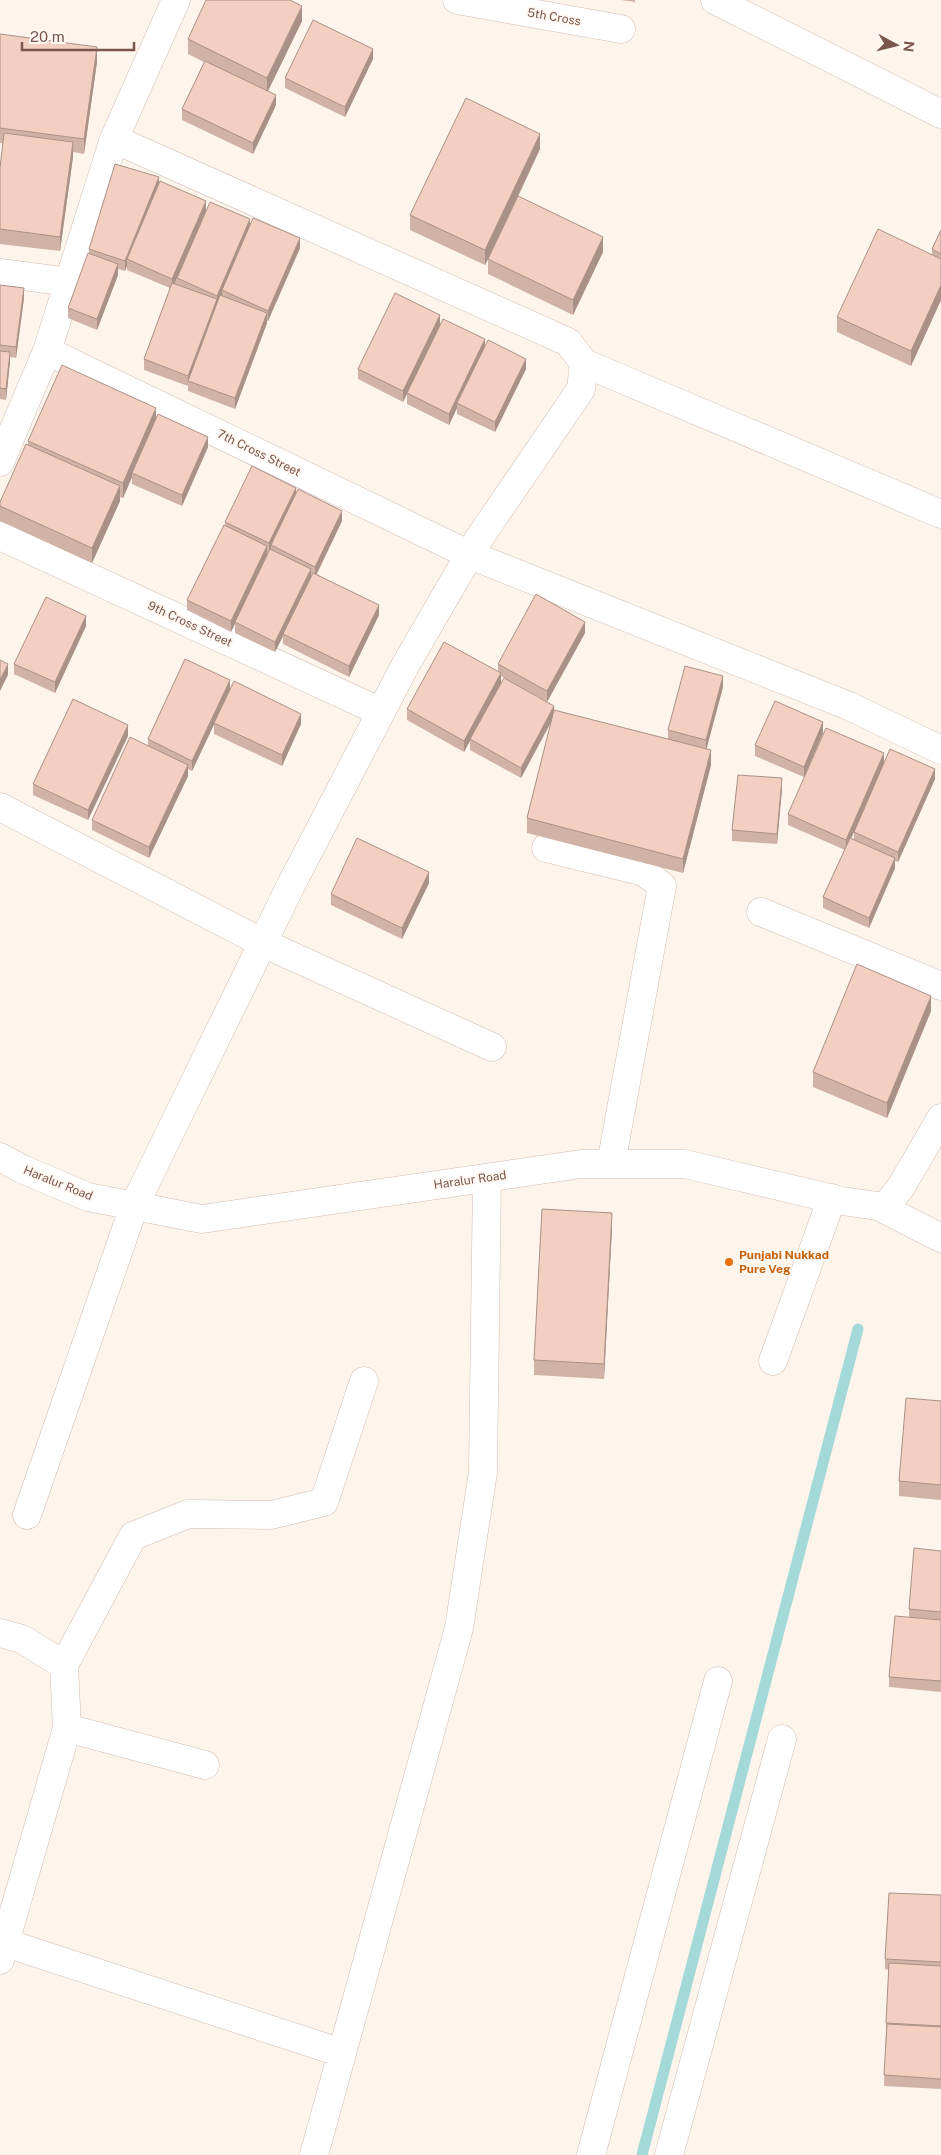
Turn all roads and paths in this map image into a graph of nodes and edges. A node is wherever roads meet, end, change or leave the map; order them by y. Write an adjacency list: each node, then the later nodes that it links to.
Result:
1 (176, 0): 6 (street)
2 (457, 0): 4 (street, 5th Cross)
3 (715, 0): 5 (street)
4 (621, 28)
5 (941, 114)
6 (114, 139): 8 (street); 10 (street)
7 (0, 273): 8 (street)
8 (69, 282): 9 (street)
9 (47, 351): 11 (street); 14 (street, 7th Cross Street)
10 (584, 363): 12 (street); 14 (street)
11 (0, 462)
12 (941, 514)
13 (0, 536): 15 (street, 9th Cross Street)
14 (470, 555): 15 (street); 16 (street, 7th Cross Street)
15 (381, 712): 20 (street)
16 (941, 750)
17 (0, 807): 20 (street)
18 (546, 848): 25 (street)
19 (761, 912): 21 (street)
20 (264, 944): 22 (street); 28 (street)
21 (941, 986)
22 (492, 1047)
23 (941, 1118): 29 (street)
24 (0, 1157): 28 (street, Haralur Road)
25 (611, 1164): 26 (street, Haralur Road); 27 (street, Haralur Road)
26 (487, 1178): 28 (street, Haralur Road); 41 (street)
27 (832, 1198): 29 (street, Haralur Road); 31 (street)
28 (134, 1206): 33 (street)
29 (878, 1206): 30 (street, Haralur Road)
30 (941, 1238)
31 (772, 1361)
32 (364, 1381): 35 (street)
33 (27, 1515)
34 (0, 1633): 35 (street)
35 (64, 1665): 37 (street)
36 (718, 1680): 43 (street)
37 (66, 1728): 39 (street); 40 (street)
38 (782, 1739): 44 (street)
39 (205, 1765)
40 (2, 1948): 41 (street)
41 (342, 2053): 42 (street)
42 (314, 2155)
43 (591, 2155)
44 (669, 2155)

